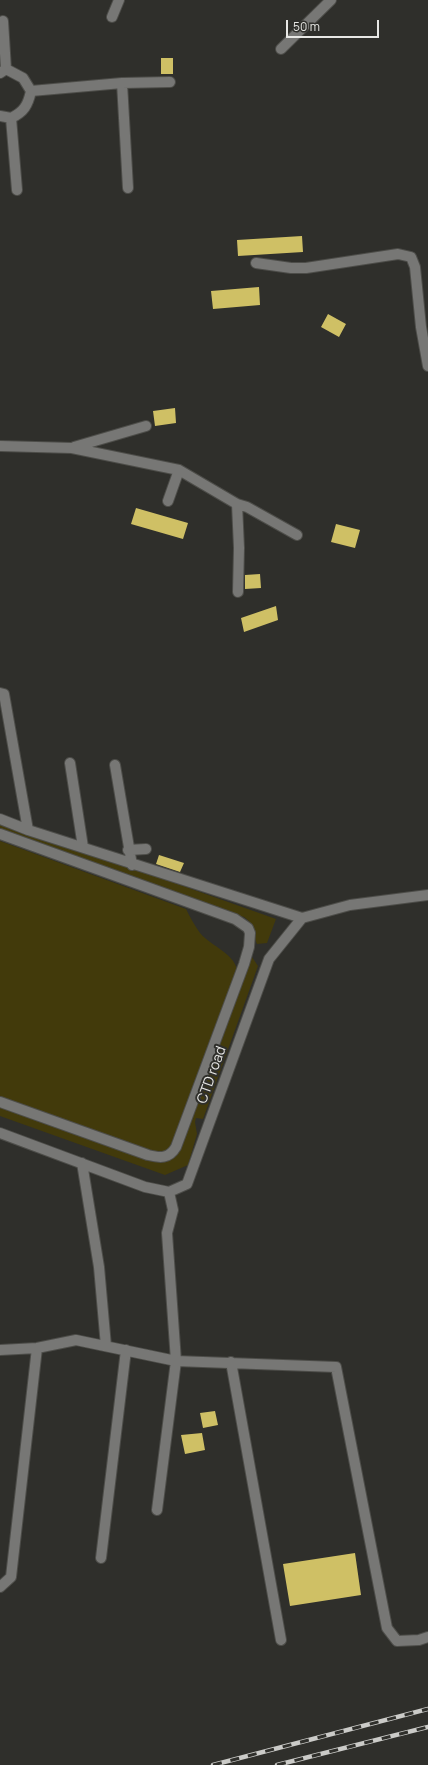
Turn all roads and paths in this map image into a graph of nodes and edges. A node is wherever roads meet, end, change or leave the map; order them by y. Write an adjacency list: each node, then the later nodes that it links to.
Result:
1 (118, 0): 3 (street)
2 (331, 0): 5 (street)
3 (112, 17)
4 (4, 21): 6 (street)
5 (281, 49)
6 (3, 71): 9 (street)
7 (170, 82): 8 (street)
8 (122, 84): 9 (street); 12 (street)
9 (31, 91): 11 (street)
10 (0, 116): 11 (street)
11 (11, 118): 13 (street)
12 (128, 188)
13 (17, 190)
14 (256, 263): 15 (street)
15 (428, 366)
16 (146, 426): 18 (street)
17 (0, 446): 18 (street)
18 (72, 448): 19 (street)
19 (179, 470): 20 (street); 21 (street)
20 (168, 501)
21 (237, 504): 22 (street); 23 (street)
22 (297, 535)
23 (238, 592)
24 (0, 693): 28 (street)
25 (70, 763): 30 (street)
26 (115, 765): 32 (street)
27 (0, 819): 28 (street)
28 (28, 830): 30 (street)
29 (0, 834): 36 (street)
30 (82, 847): 33 (street)
31 (146, 849): 32 (street)
32 (128, 850): 33 (street)
33 (132, 865): 35 (street)
34 (428, 895): 35 (street)
35 (302, 918): 39 (street, CTD road)
36 (0, 1102)
37 (0, 1133): 38 (street)
38 (82, 1164): 39 (street); 40 (street)
39 (169, 1192): 44 (street)
40 (106, 1346): 41 (street); 43 (street)
41 (37, 1348): 42 (street); 48 (street)
42 (0, 1350)
43 (126, 1350): 44 (street); 47 (street)
44 (176, 1361): 45 (street); 46 (street)
45 (231, 1362): 49 (street); 50 (street)
46 (157, 1510)
47 (101, 1558)
48 (0, 1587)
49 (428, 1637)
50 (281, 1640)

